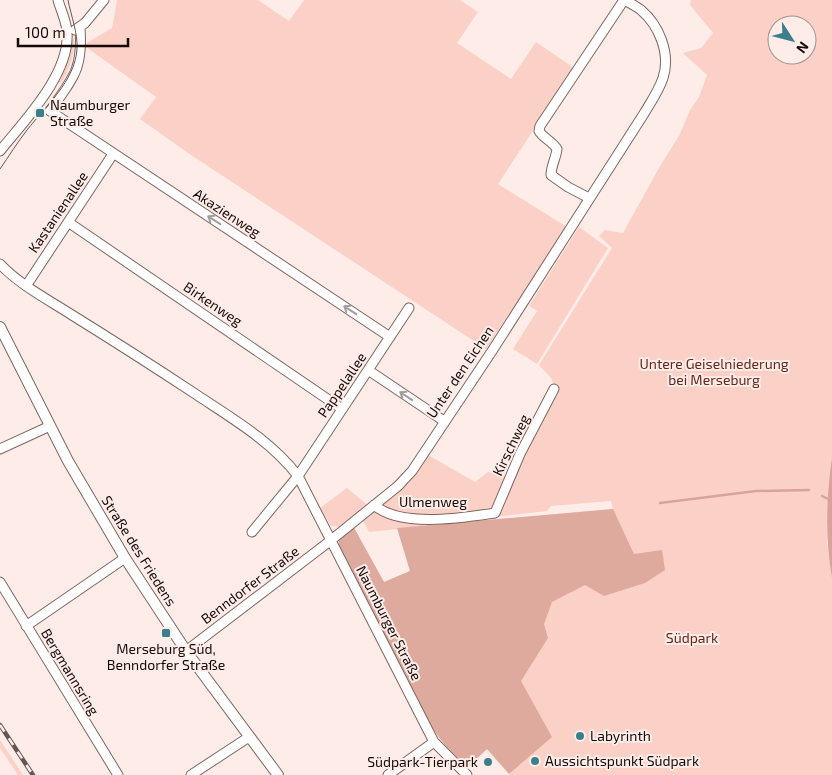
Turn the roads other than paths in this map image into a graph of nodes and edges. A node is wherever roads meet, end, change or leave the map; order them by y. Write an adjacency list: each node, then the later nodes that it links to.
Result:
1 (58, 0): 5 (street)
2 (104, 0): 4 (street)
3 (624, 0): 8 (street, Unter den Eichen); 8 (street, Unter den Eichen)
4 (80, 28): 5 (street); 7 (street, Akazienweg)
5 (67, 32): 6 (street)
6 (0, 151)
7 (114, 154): 9 (street, Kastanienallee); 14 (street, Akazienweg, one-way to 7)
8 (589, 198): 18 (street, Unter den Eichen)
9 (68, 222): 11 (street, Kastanienallee); 17 (street, Birkenweg)
10 (0, 264): 11 (street, Naumburger Straße)
11 (26, 286): 21 (street, Naumburger Straße)
12 (409, 308): 14 (street, Pappelallee)
13 (0, 327): 19 (street, Straße des Friedens)
14 (390, 337): 15 (street, Pappelallee)
15 (368, 370): 17 (street, Pappelallee); 18 (street, one-way to 15)
16 (554, 389): 23 (street, Kirschweg)
17 (342, 408): 21 (street, Pappelallee)
18 (444, 421): 22 (street, Unter den Eichen)
19 (50, 426): 20 (street); 26 (street, Straße des Friedens)
20 (0, 449)
21 (298, 476): 24 (street); 25 (street, Naumburger Straße)
22 (374, 505): 23 (street, Ulmenweg); 25 (street, Unter den Eichen)
23 (495, 513)
24 (252, 532)
25 (330, 541): 29 (street, Benndorfer Straße); 31 (street, Naumburger Straße)
26 (125, 558): 28 (street); 29 (street, Straße des Friedens)
27 (0, 582): 28 (street, Bergmannsring)
28 (26, 626): 32 (street, Bergmannsring)
29 (186, 651): 30 (street, Straße des Friedens)
30 (249, 737): 33 (street); 34 (street, Straße des Friedens)
31 (434, 742): 35 (street); 36 (street, Naumburger Straße)
32 (118, 775)
33 (191, 775)
34 (278, 775)
35 (388, 775)
36 (467, 775)

